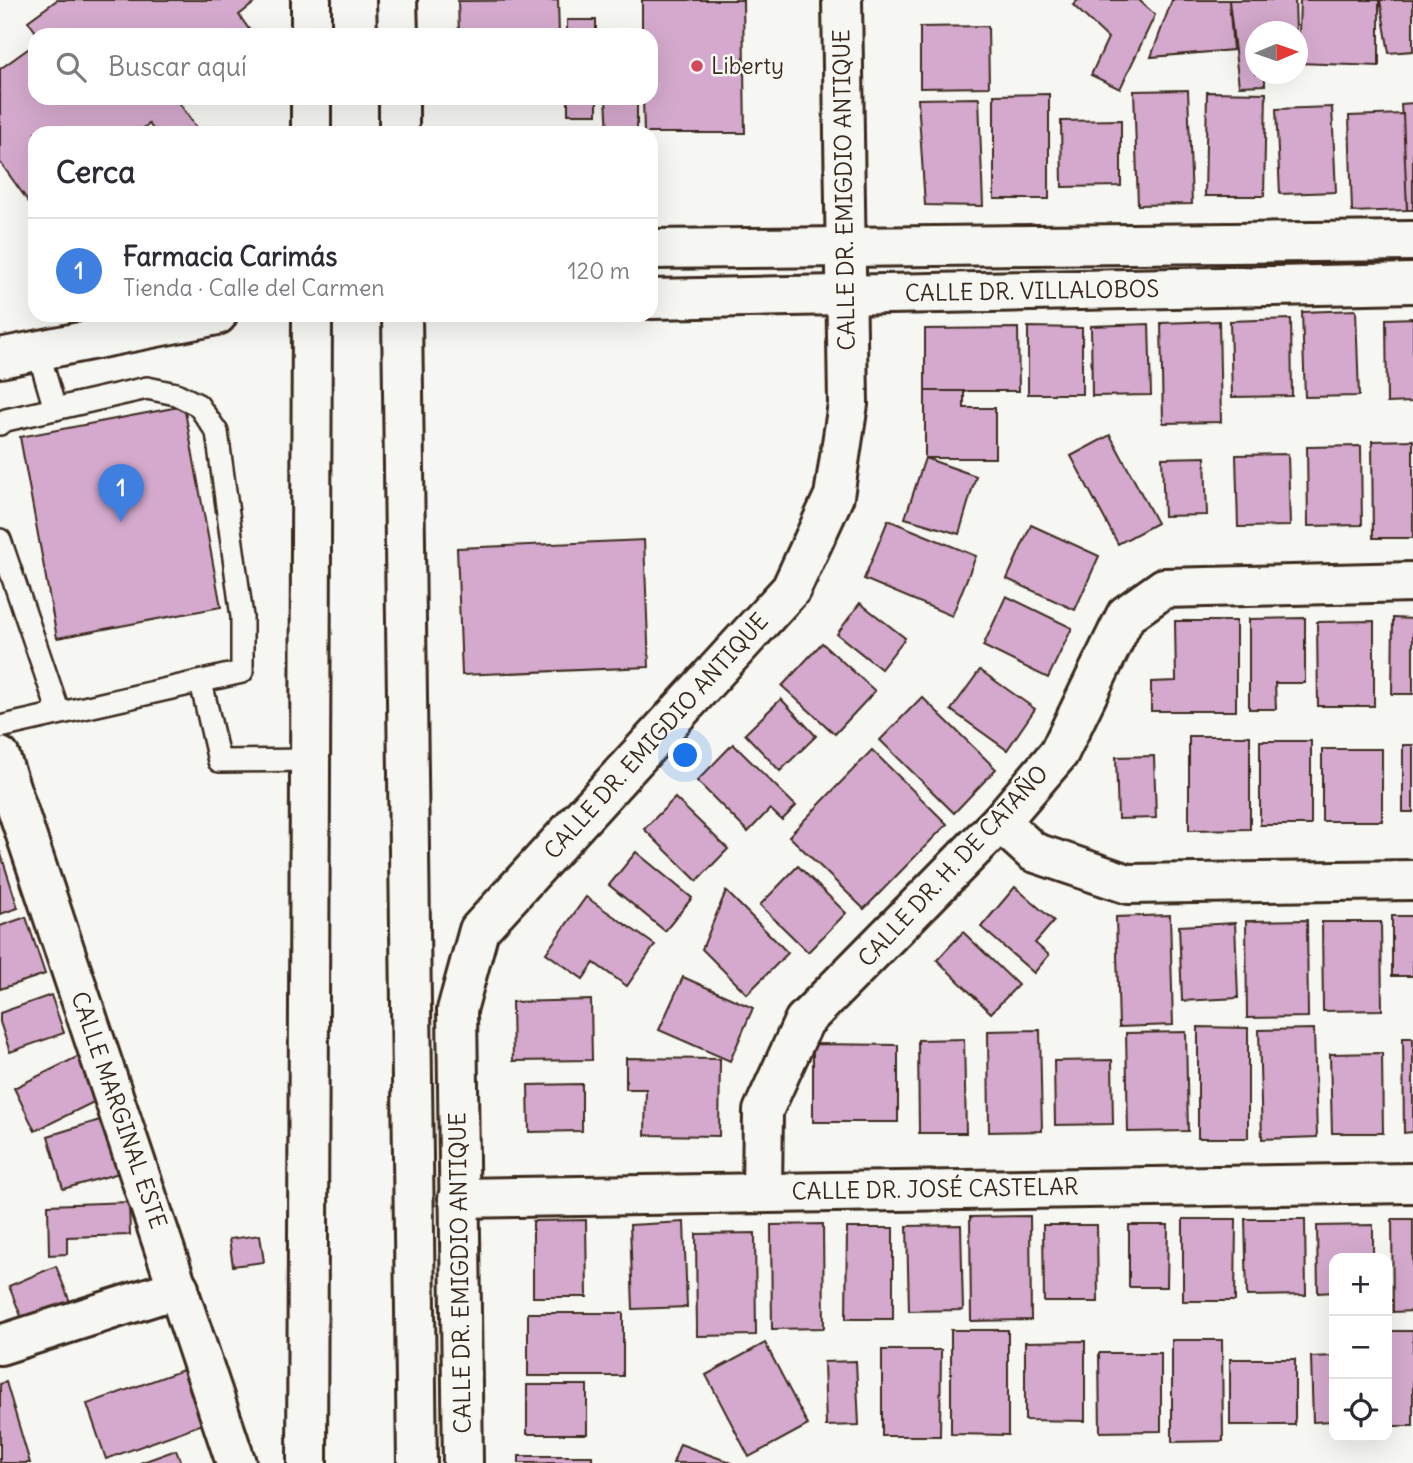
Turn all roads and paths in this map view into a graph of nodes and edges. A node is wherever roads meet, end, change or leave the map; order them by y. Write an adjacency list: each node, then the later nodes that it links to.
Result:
1 (310, 0): 4 (street)
2 (397, 0): 5 (street)
3 (842, 0): 11 (street, CALLE DR. EMIGDIO ANTIQUE)
4 (311, 28)
5 (398, 28)
6 (311, 105): 8 (street)
7 (399, 105): 9 (street)
8 (311, 126)
9 (399, 126)
10 (1413, 241): 11 (street, CALLE DR. VILLALOBOS)
11 (844, 247): 12 (street, CALLE DR. VILLALOBOS); 14 (street, CALLE DR. EMIGDIO ANTIQUE)
12 (658, 249)
13 (1413, 283): 14 (street, CALLE DR. VILLALOBOS)
14 (845, 294): 15 (street, CALLE DR. VILLALOBOS); 34 (street, CALLE DR. EMIGDIO ANTIQUE)
15 (658, 299)
16 (182, 322): 19 (street)
17 (312, 322): 29 (street)
18 (402, 322): 39 (street)
19 (38, 351): 20 (street); 21 (lane)
20 (0, 358)
21 (55, 409): 22 (lane); 25 (lane)
22 (0, 424)
23 (0, 540): 26 (lane)
24 (1413, 582): 30 (street, CALLE DR. H. DE CATAÑO)
25 (201, 682): 26 (lane); 29 (lane)
26 (59, 713): 27 (lane)
27 (0, 727)
28 (0, 757): 35 (street, CALLE MARGINAL ESTE)
29 (310, 760): 38 (street)
30 (1000, 822): 31 (street); 33 (street, CALLE DR. H. DE CATAÑO)
31 (1413, 880)
32 (1413, 1183): 33 (street, CALLE DR. JOSÉ CASTELAR)
33 (762, 1192): 34 (street, CALLE DR. JOSÉ CASTELAR)
34 (458, 1198): 40 (street, CALLE DR. EMIGDIO ANTIQUE)
35 (179, 1288): 36 (street); 37 (street, CALLE MARGINAL ESTE)
36 (0, 1345)
37 (236, 1463)
38 (307, 1463)
39 (417, 1463)
40 (463, 1463)

